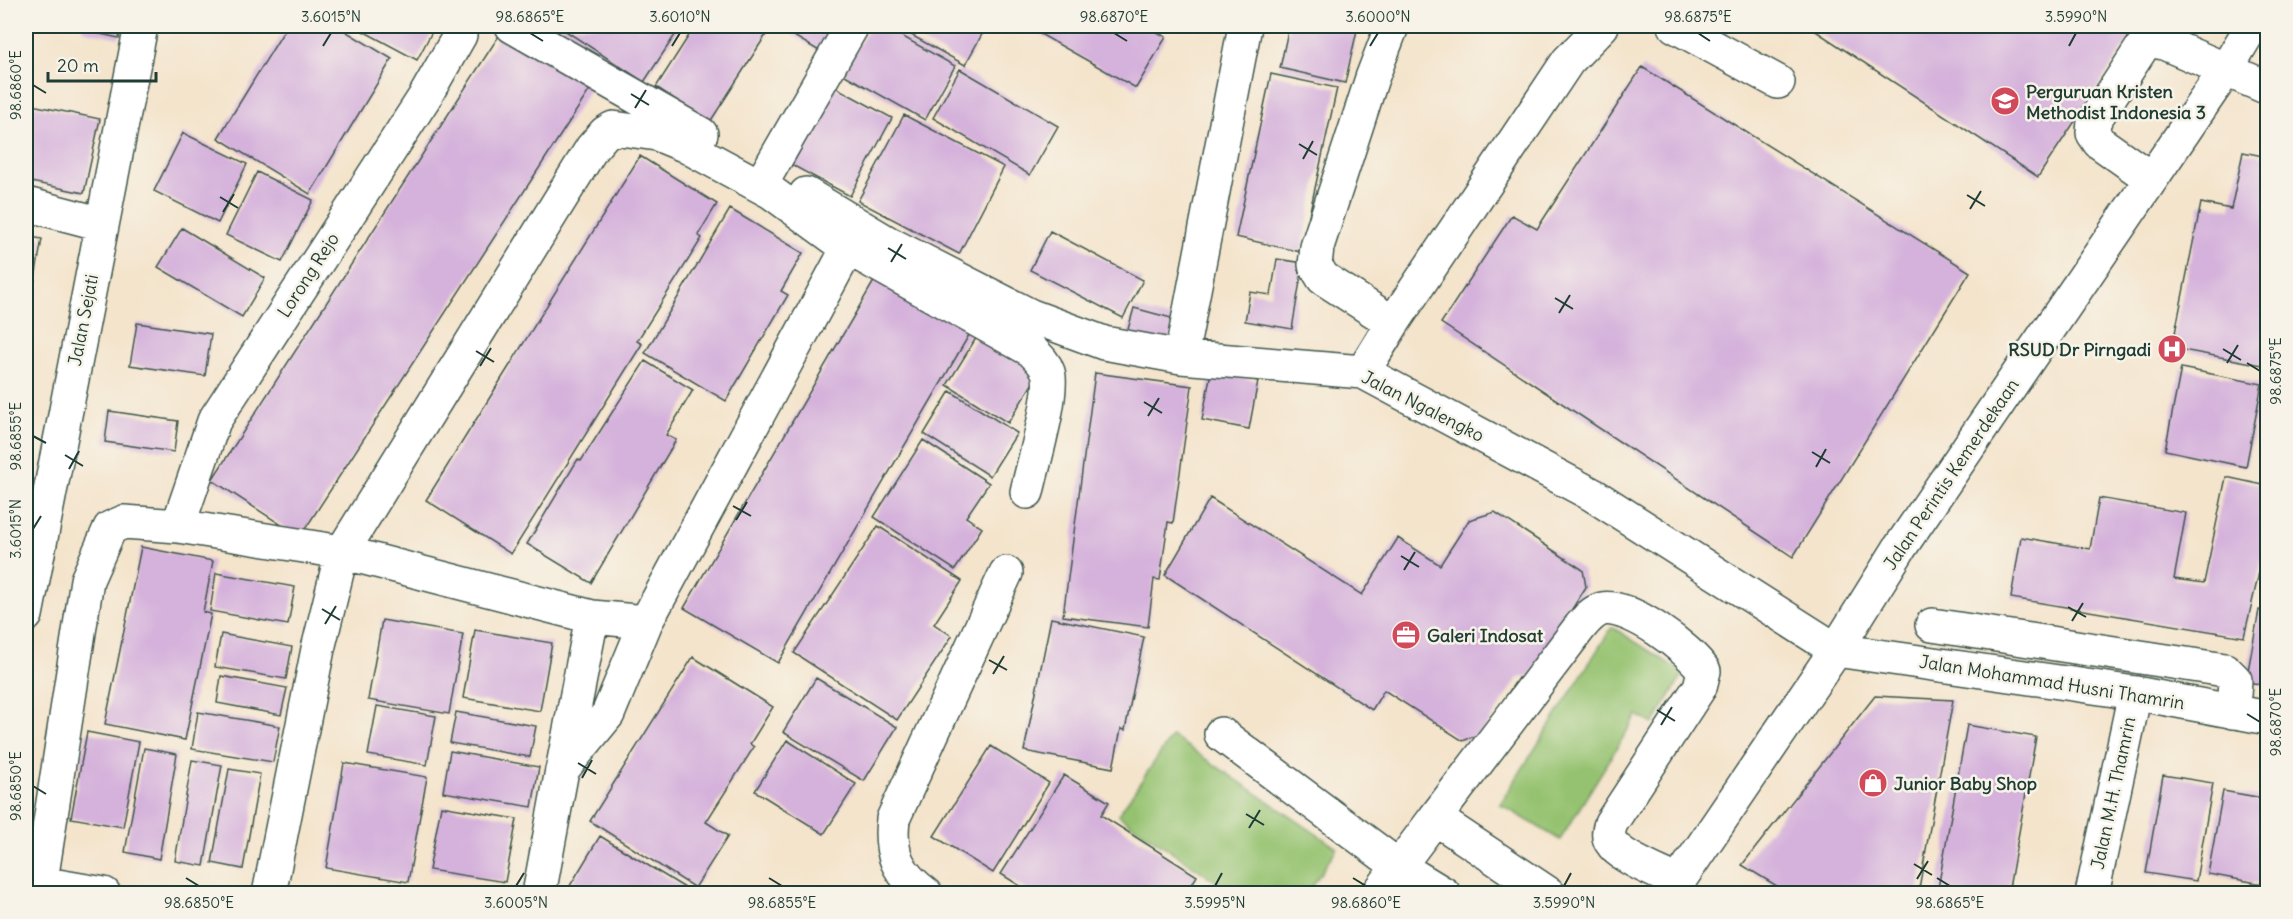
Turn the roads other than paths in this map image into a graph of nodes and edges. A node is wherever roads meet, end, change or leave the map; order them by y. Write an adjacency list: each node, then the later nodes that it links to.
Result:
1 (141, 26): 16 (street, Jalan Sejati)
2 (512, 26): 13 (street, Jalan Ngalengko)
3 (852, 26): 13 (street)
4 (1245, 26): 19 (street)
5 (1392, 26): 18 (street)
6 (1602, 26): 18 (street)
7 (1675, 26): 11 (street)
8 (2250, 26): 10 (street, Jalan Perintis Kemerdekaan)
9 (460, 35): 22 (street, Lorong Rejo)
10 (2225, 71): 12 (street); 14 (street, Jalan Perintis Kemerdekaan); 14 (street)
11 (1778, 82)
12 (2268, 88)
13 (768, 172): 19 (street, Jalan Ngalengko)
14 (2150, 178): 29 (street, Jalan Perintis Kemerdekaan)
15 (26, 204): 16 (street)
16 (102, 224): 25 (street, Jalan Sejati)
17 (848, 248): 21 (street); 23 (street); 27 (street)
18 (1393, 322): 20 (street)
19 (1181, 357): 20 (street, Jalan Ngalengko)
20 (1363, 372): 29 (street, Jalan Ngalengko)
21 (1027, 492)
22 (178, 526): 23 (street); 37 (street)
23 (342, 552): 26 (street); 40 (street)
24 (1006, 573): 42 (street)
25 (26, 615)
26 (591, 617): 27 (street); 34 (street)
27 (646, 622): 34 (street)
28 (1932, 626): 31 (street)
29 (1836, 650): 30 (street, Jalan Mohammad Husni Thamrin); 38 (street, Jalan Perintis Kemerdekaan)
30 (2135, 693): 31 (street, Jalan Mohammad Husni Thamrin); 46 (street, Jalan M.H. Thamrin)
31 (2233, 712): 32 (street, Jalan Mohammad Husni Thamrin)
32 (2268, 718)
33 (1221, 734): 36 (street)
34 (562, 770): 41 (street)
35 (1436, 818): 36 (street); 38 (street); 45 (street)
36 (1398, 866): 43 (street); 44 (street)
37 (39, 888): 39 (street)
38 (1674, 888)
39 (104, 894)
40 (269, 894)
41 (539, 894)
42 (926, 894)
43 (1378, 894)
44 (1444, 894)
45 (1549, 894)
46 (2092, 894)

